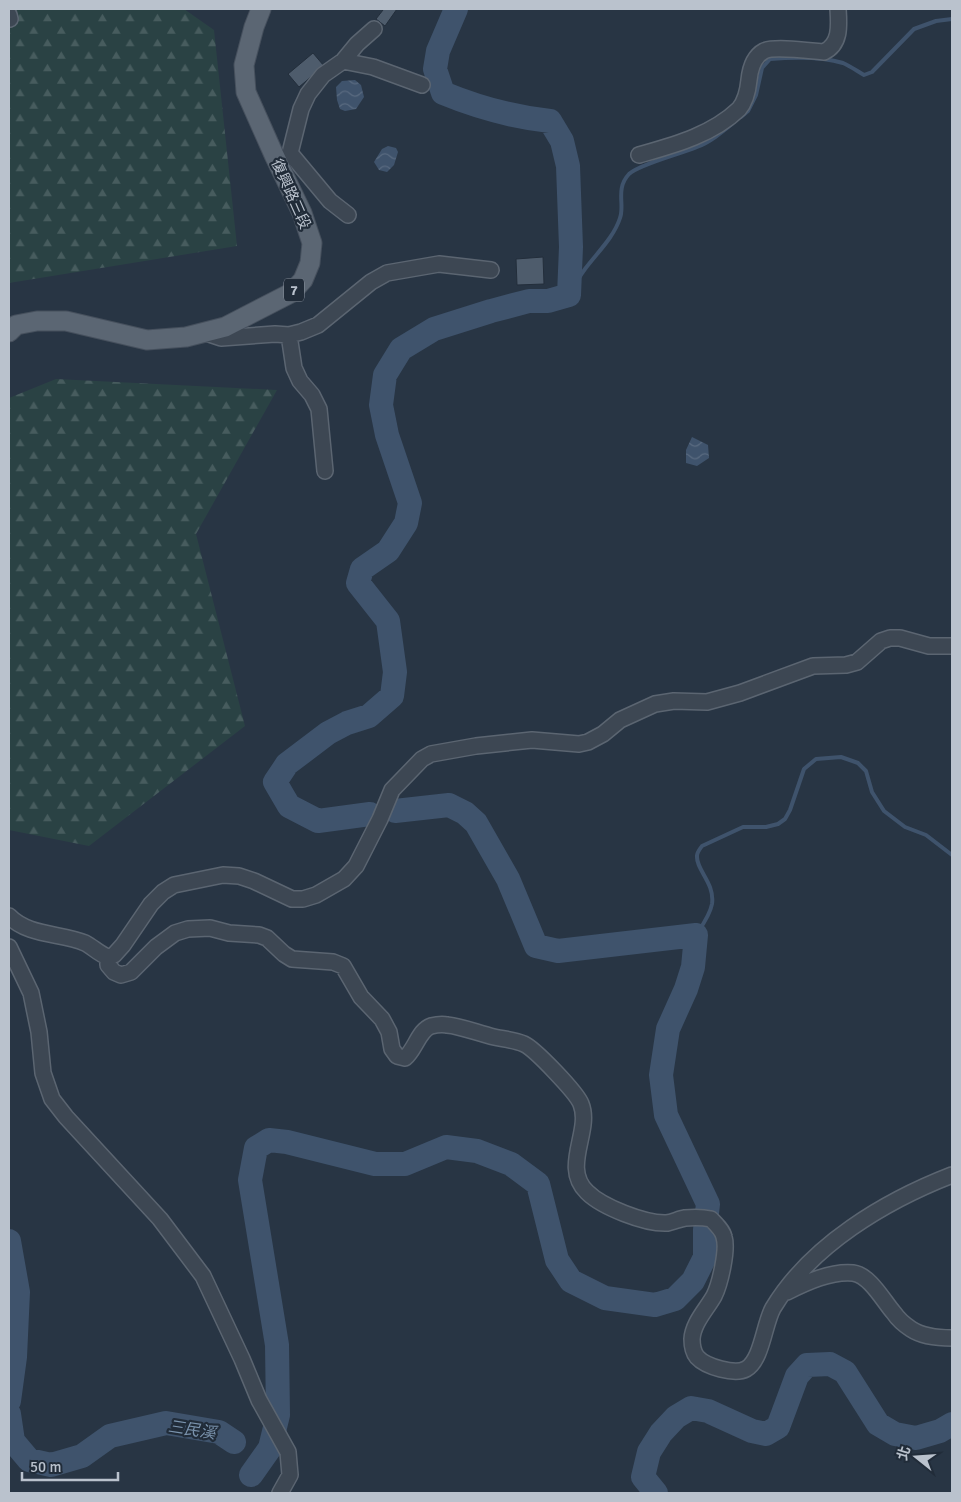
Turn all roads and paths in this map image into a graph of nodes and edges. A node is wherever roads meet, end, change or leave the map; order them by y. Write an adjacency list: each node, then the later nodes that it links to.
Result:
1 (261, 9): 7 (main road, 復興路三段 / 7)
2 (838, 9): 6 (street)
3 (374, 29): 4 (street)
4 (343, 61): 5 (street); 7 (street)
5 (422, 85)
6 (640, 155)
7 (284, 158): 8 (street); 11 (main road, 復興路三段 / 7)
8 (348, 215)
9 (491, 270): 12 (street)
10 (9, 332): 11 (main road, 復興路三段 / 7)
11 (206, 333): 12 (street)
12 (288, 335): 13 (street)
13 (325, 471)
14 (952, 646): 17 (street)
15 (9, 916): 17 (street)
16 (9, 947): 21 (street)
17 (108, 957): 19 (street)
18 (952, 1175): 19 (street)
19 (783, 1294): 20 (street)
20 (952, 1338)
21 (280, 1493)

